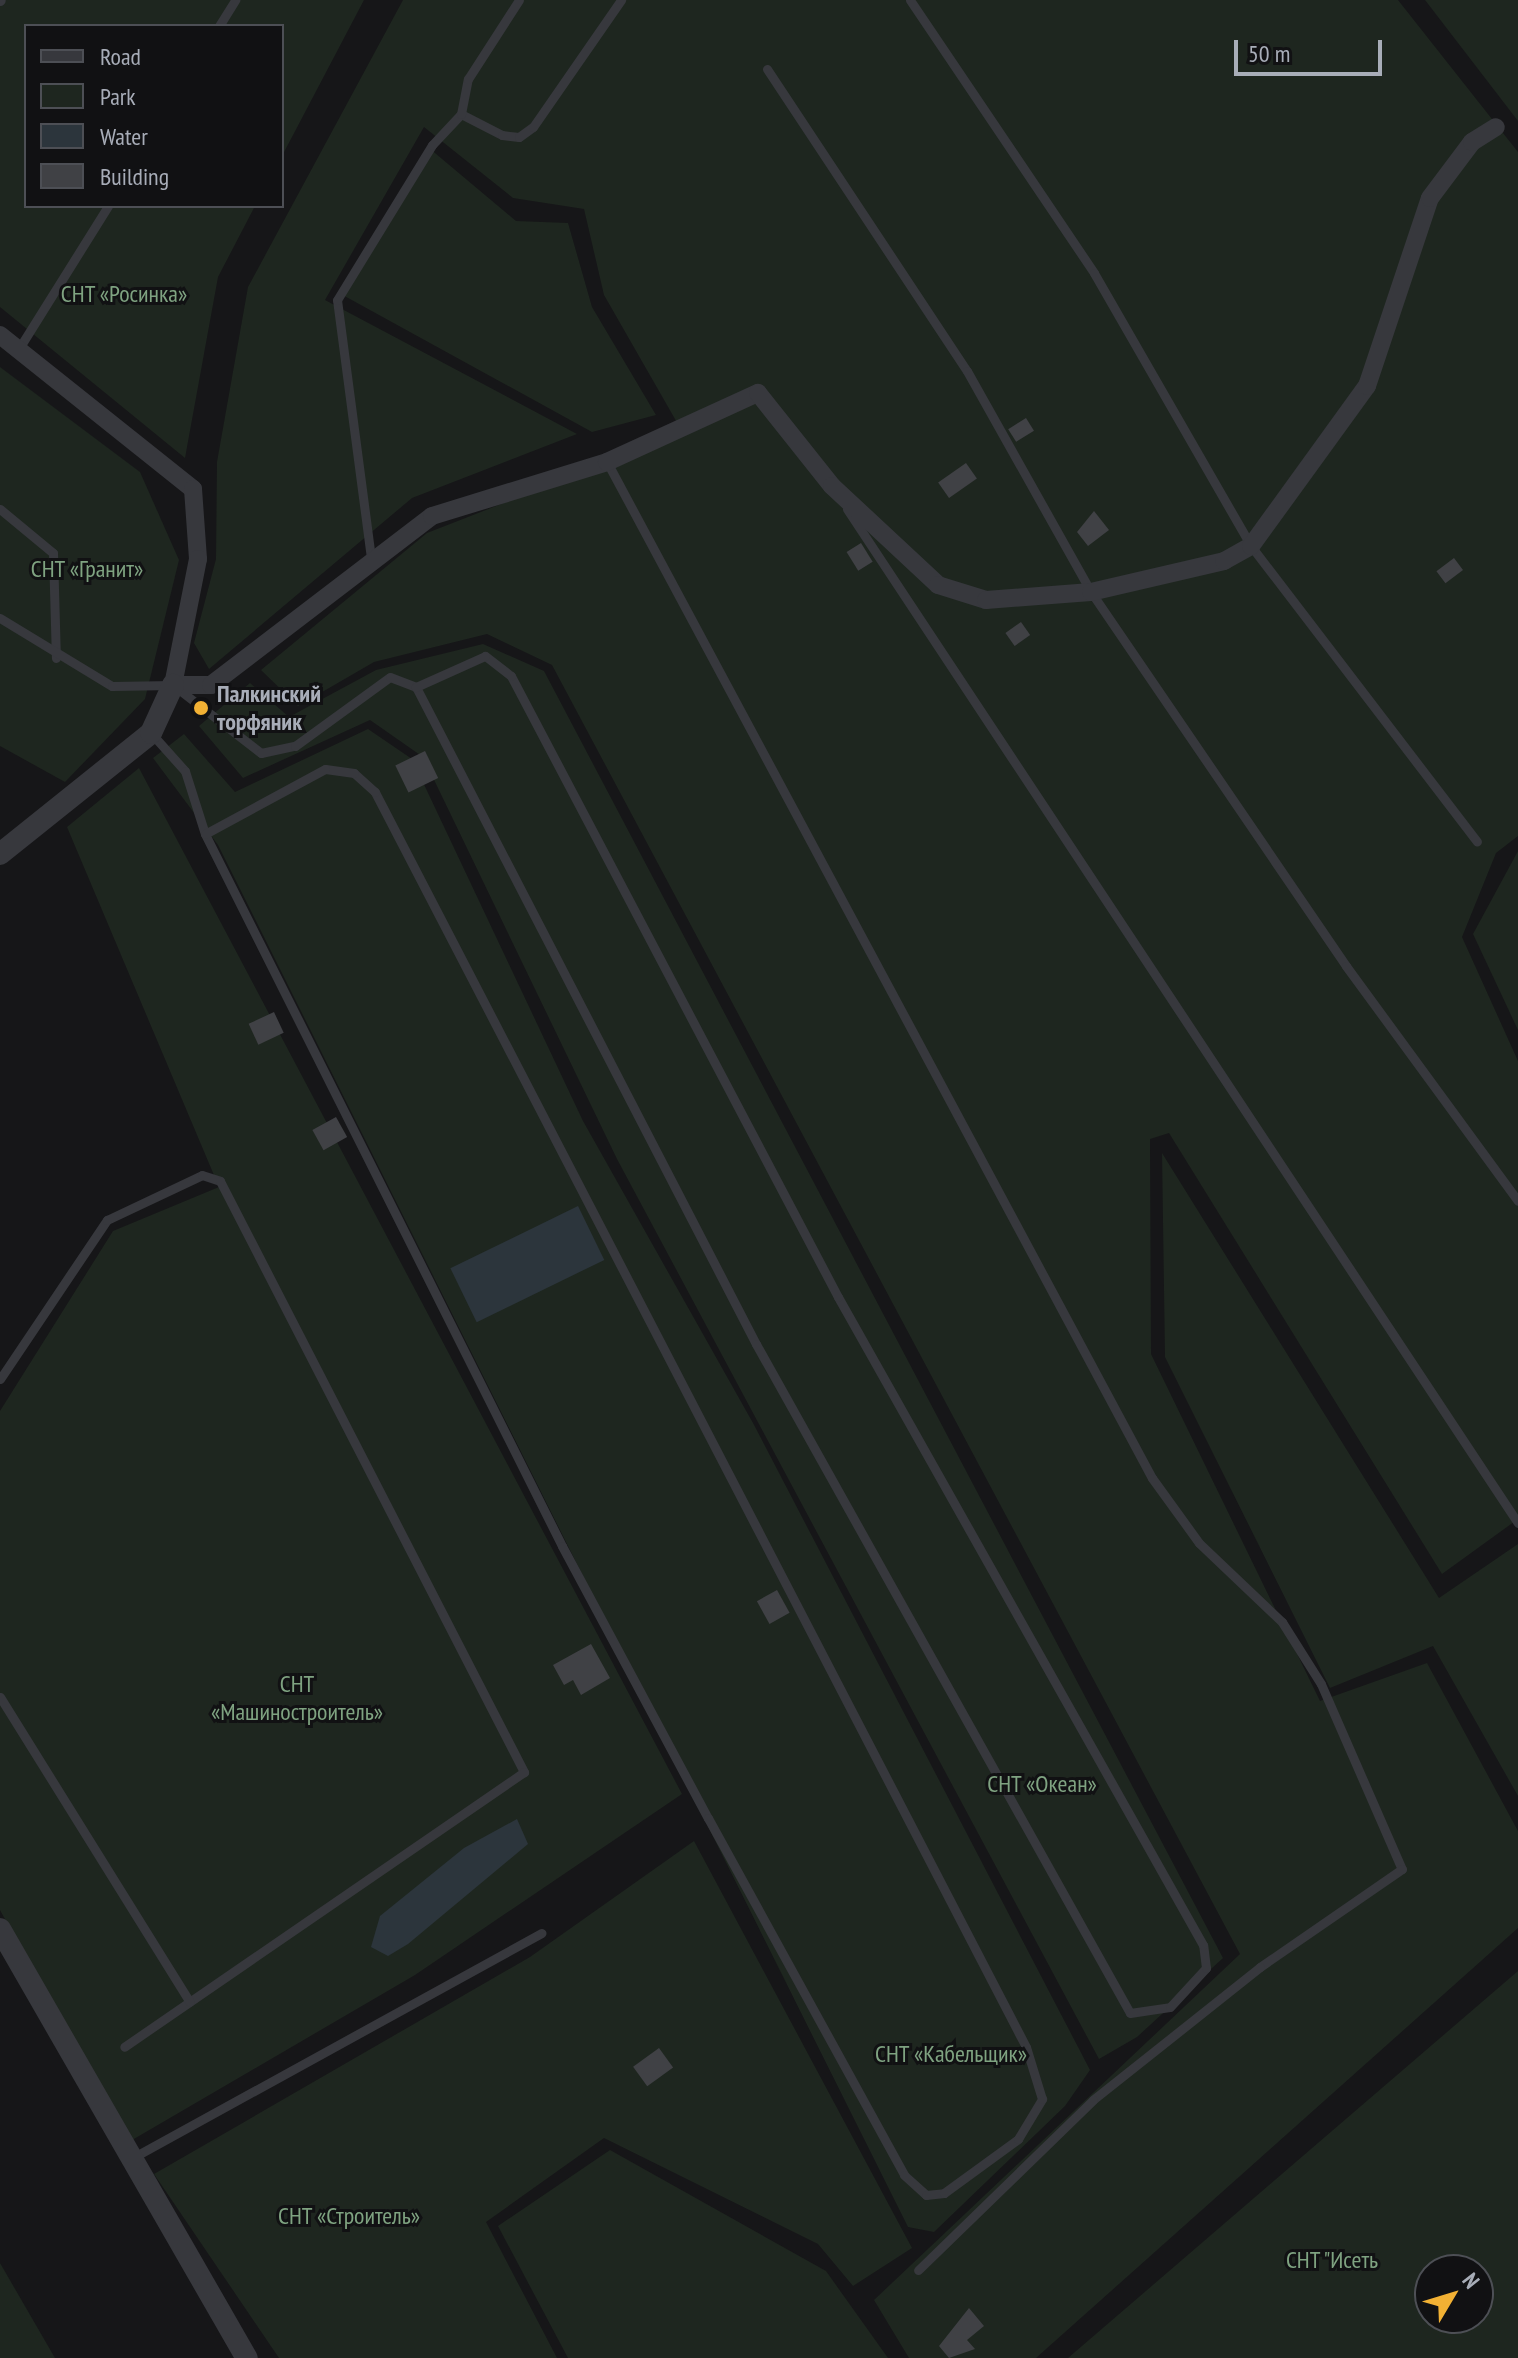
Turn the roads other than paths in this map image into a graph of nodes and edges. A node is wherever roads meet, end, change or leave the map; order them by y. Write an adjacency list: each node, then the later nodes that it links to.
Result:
1 (235, 0): 5 (lane)
2 (519, 0): 7 (lane)
3 (621, 0): 7 (lane)
4 (910, 0): 15 (lane)
5 (220, 24)
6 (767, 69): 17 (lane)
7 (461, 114): 16 (lane)
8 (1496, 127): 15 (street)
9 (107, 208): 11 (lane)
10 (0, 335): 11 (street)
11 (18, 350): 20 (street)
12 (607, 462): 13 (street); 16 (street); 35 (lane)
13 (832, 486): 17 (street); 28 (lane)
14 (0, 509): 19 (lane)
15 (1251, 546): 17 (street); 24 (lane)
16 (371, 558): 20 (street)
17 (1091, 592): 26 (lane)
18 (0, 618): 19 (lane)
19 (56, 658): 20 (lane)
20 (173, 685): 21 (lane); 22 (street)
21 (416, 687): 21 (lane)
22 (151, 733): 23 (lane); 25 (street)
23 (205, 834): 23 (lane)
24 (1477, 842)
25 (0, 854)
26 (1518, 1201)
27 (0, 1379): 32 (lane)
28 (1518, 1523)
29 (0, 1697): 32 (lane)
30 (0, 1929): 34 (street)
31 (542, 1933): 34 (lane)
32 (190, 2002): 33 (lane)
33 (124, 2047)
34 (131, 2158): 36 (street)
35 (918, 2270)
36 (247, 2358)

